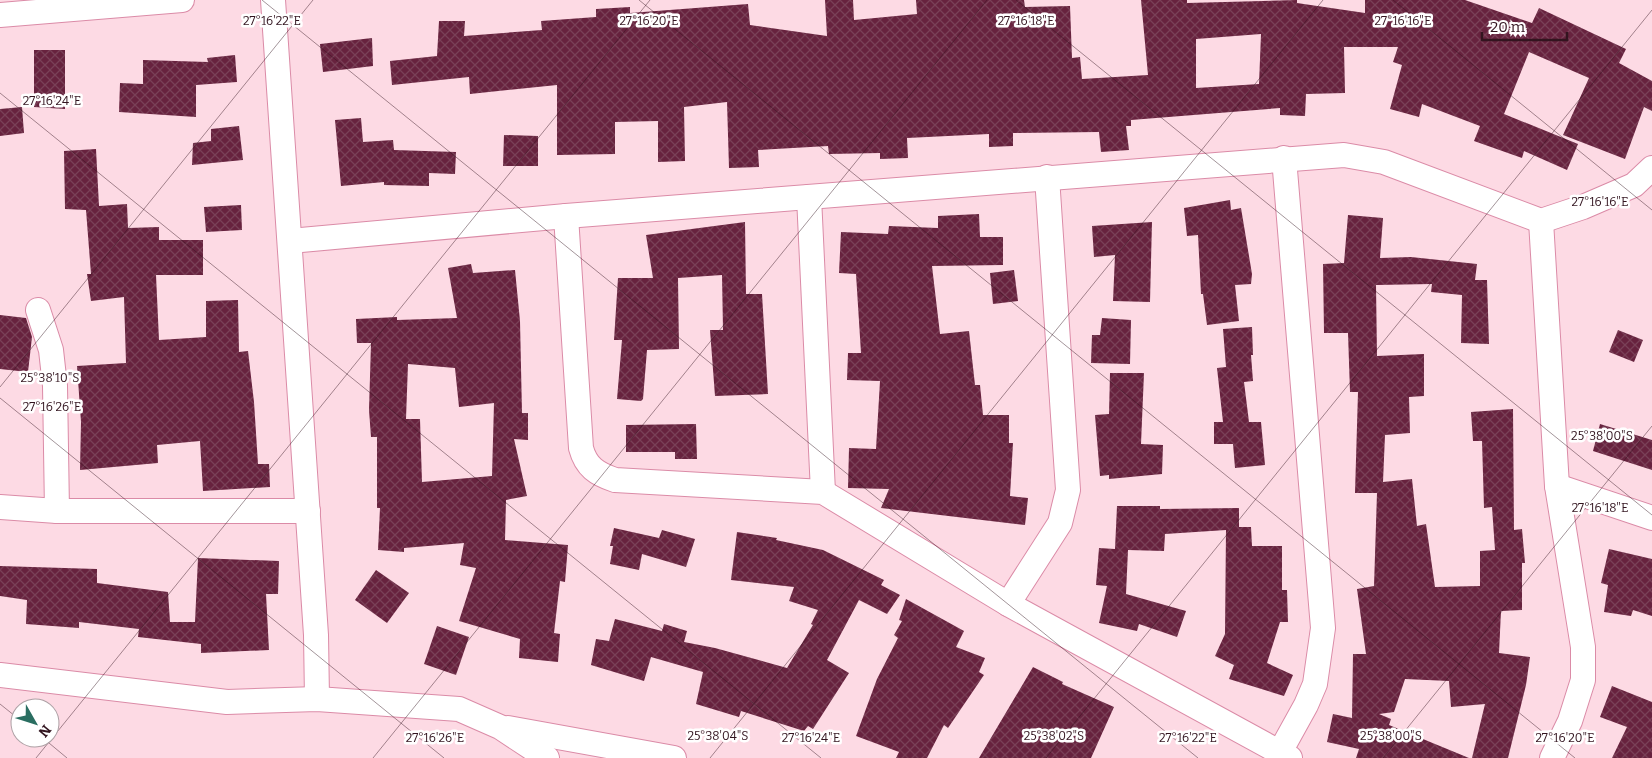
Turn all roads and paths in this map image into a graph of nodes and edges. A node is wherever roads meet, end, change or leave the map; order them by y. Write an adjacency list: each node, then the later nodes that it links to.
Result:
1 (182, 0): 3 (street)
2 (273, 0): 10 (street)
3 (0, 15)
4 (1284, 158): 6 (street); 9 (street); 22 (street)
5 (1652, 168): 9 (street)
6 (1047, 177): 7 (street); 18 (street)
7 (809, 197): 8 (street); 13 (street)
8 (566, 216): 10 (street); 13 (street)
9 (1541, 221): 12 (street)
10 (290, 242): 16 (street)
11 (38, 310): 15 (street)
12 (1557, 486): 17 (street); 25 (street)
13 (823, 492): 18 (street)
14 (0, 507): 15 (street)
15 (57, 511): 16 (street)
16 (308, 511): 20 (street)
17 (1652, 518)
18 (1008, 604): 22 (street)
19 (0, 675): 20 (street)
20 (317, 699): 21 (street)
21 (500, 726): 23 (street); 24 (street)
22 (1285, 755)
23 (547, 758)
24 (674, 758)
25 (1552, 758)

